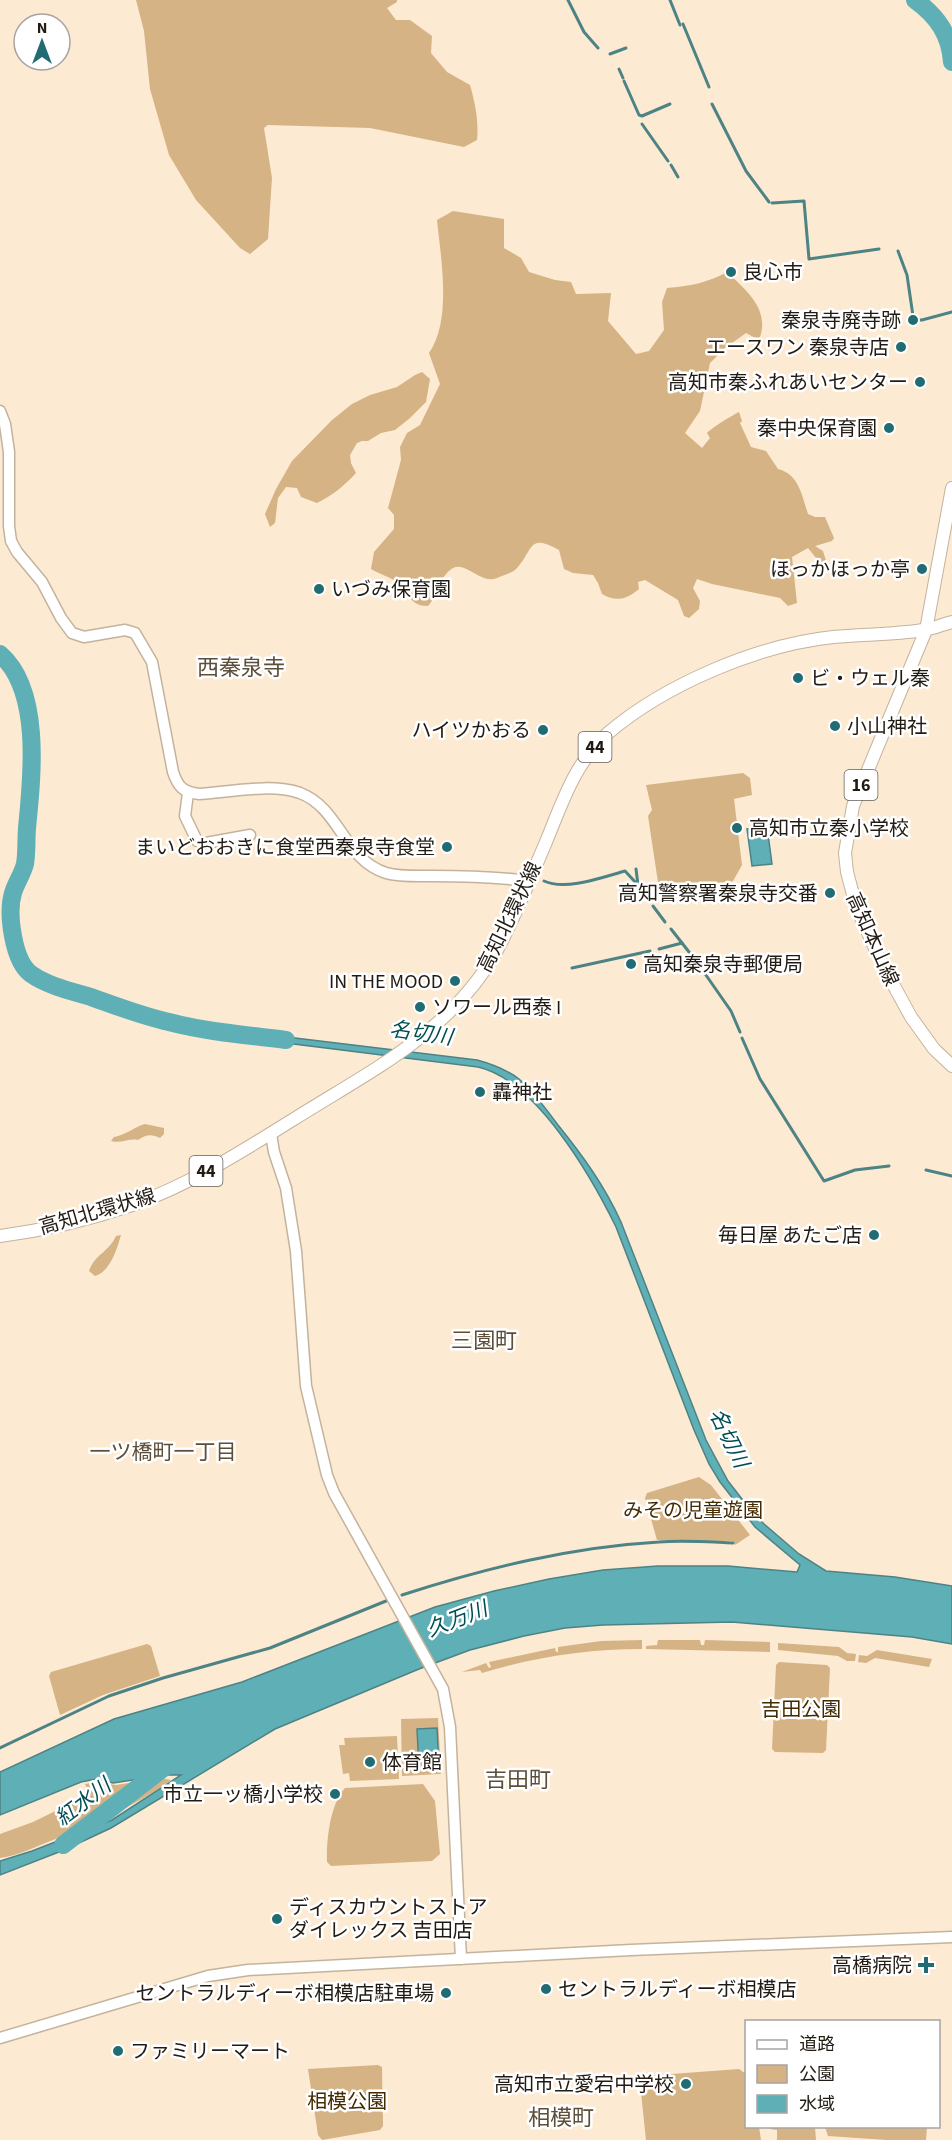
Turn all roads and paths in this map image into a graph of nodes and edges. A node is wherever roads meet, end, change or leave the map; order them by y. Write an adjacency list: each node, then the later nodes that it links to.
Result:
1 (0, 411): 6 (street)
2 (952, 488): 4 (main road, 高知本山線 / 16)
3 (952, 622): 4 (main road, 高知北環状線 / 44)
4 (926, 630): 5 (main road, 高知北環状線 / 44); 8 (main road, 高知北環状線 / 44); 9 (main road, 高知本山線 / 16)
5 (952, 632)
6 (188, 793): 7 (street); 8 (street)
7 (250, 835)
8 (528, 882): 10 (main road, 高知北環状線 / 44)
9 (952, 1066)
10 (271, 1134): 11 (main road, 高知北環状線 / 44); 13 (street)
11 (0, 1236)
12 (952, 1937): 13 (street)
13 (461, 1959): 14 (street)
14 (0, 2038)

